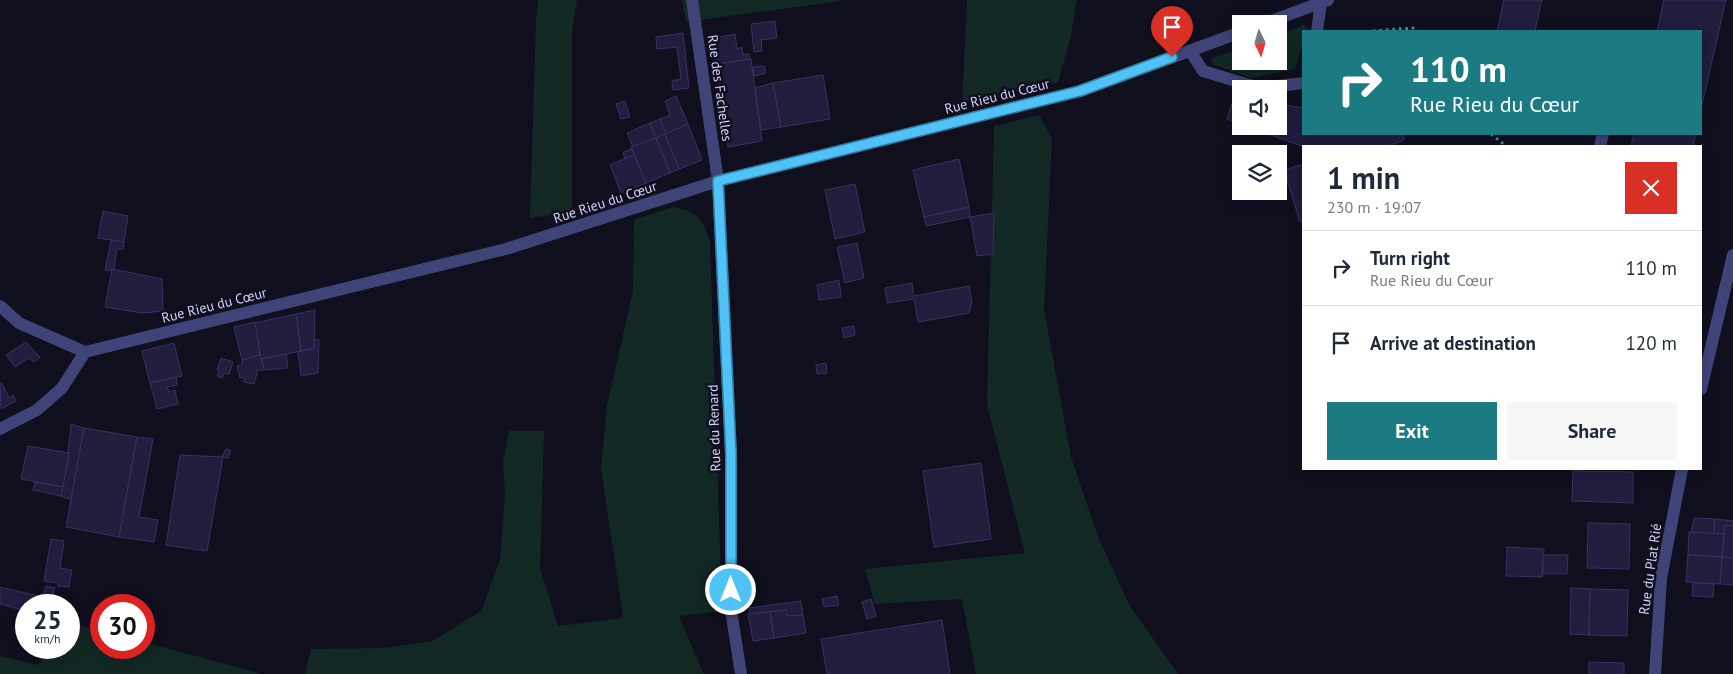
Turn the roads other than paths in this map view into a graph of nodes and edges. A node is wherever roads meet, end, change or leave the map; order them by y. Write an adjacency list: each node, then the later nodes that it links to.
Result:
1 (692, 0): 8 (street, Rue des Fachelles)
2 (1325, 1): 3 (street); 4 (street)
3 (1288, 15)
4 (1317, 30)
5 (1232, 35): 6 (street, Rue Rieu du Cœur)
6 (1190, 51): 7 (street); 8 (street, Rue Rieu du Cœur)
7 (1302, 83)
8 (718, 181): 11 (street, Rue Rieu du Cœur); 15 (street, Rue du Renard)
9 (1733, 255): 12 (street)
10 (0, 306): 11 (street)
11 (85, 352): 13 (street)
12 (1702, 385)
13 (0, 429)
14 (1682, 470): 16 (street, Rue du Plat Rié)
15 (741, 674)
16 (1655, 674)

